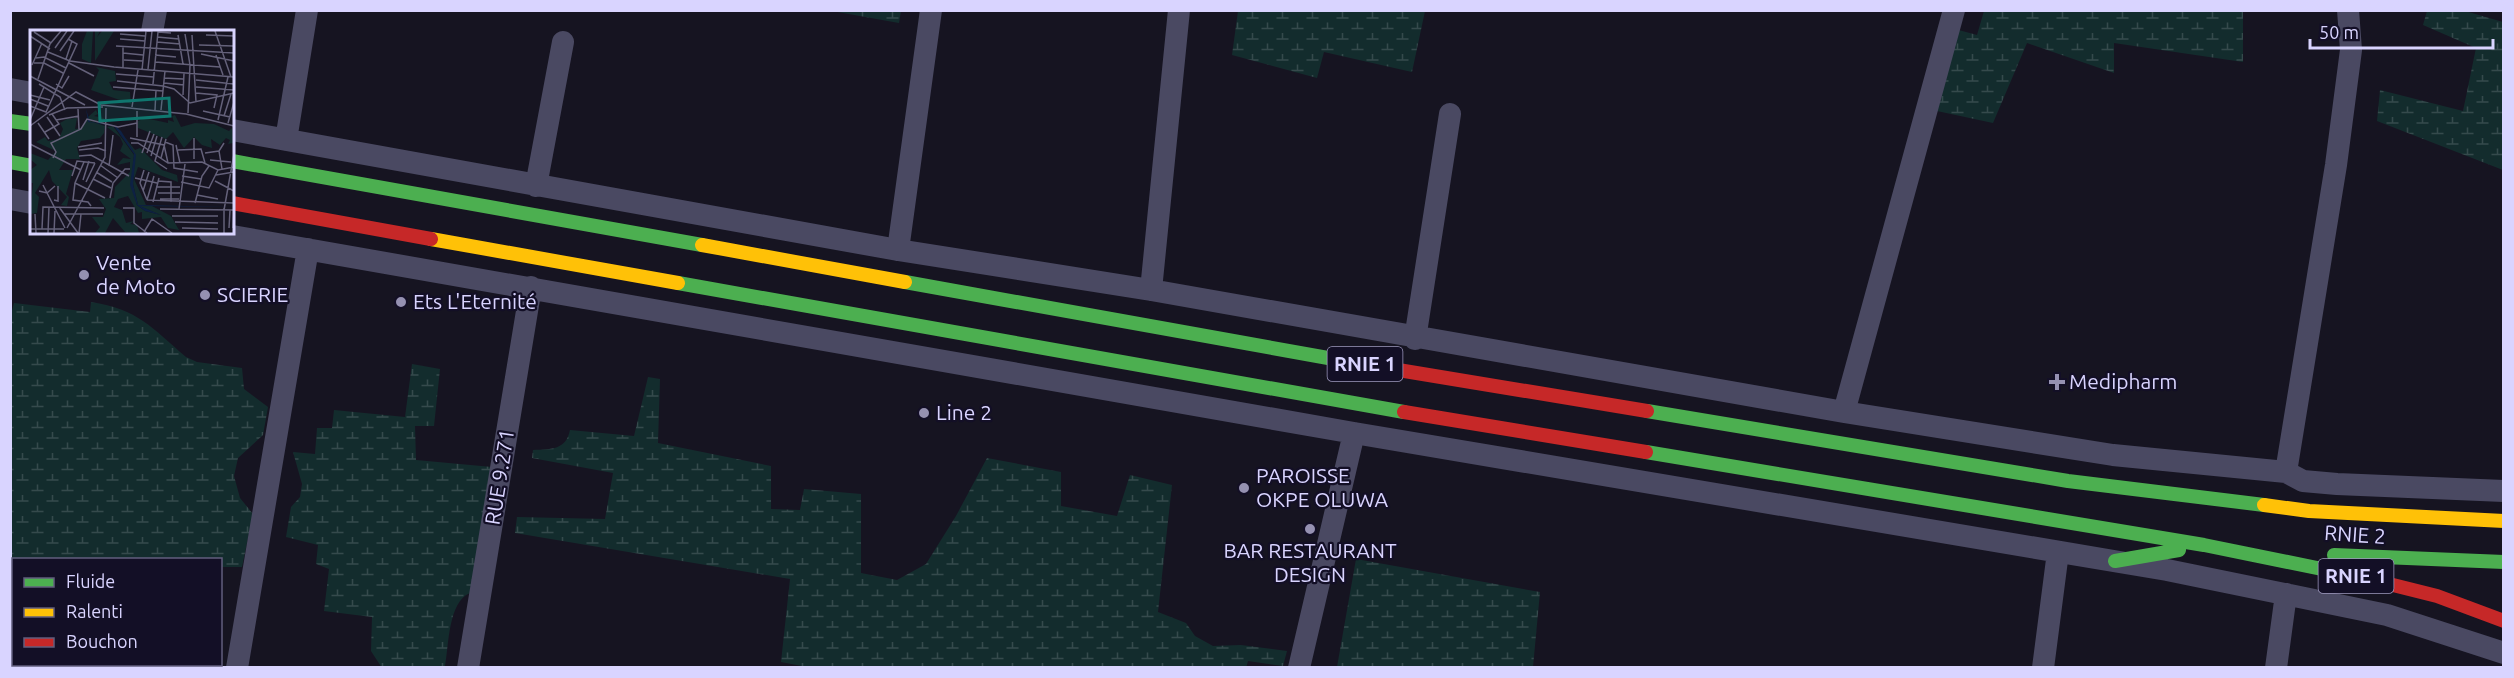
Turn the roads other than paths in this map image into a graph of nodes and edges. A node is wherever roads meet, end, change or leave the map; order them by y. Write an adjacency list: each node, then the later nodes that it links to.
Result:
1 (156, 10): 7 (street)
2 (307, 10): 15 (street)
3 (931, 10): 25 (street)
4 (1179, 10): 27 (street)
5 (1954, 10): 29 (street)
6 (2348, 10): 31 (street)
7 (152, 30)
8 (563, 42): 19 (street)
9 (10, 89): 10 (street)
10 (30, 93)
11 (1450, 114): 28 (street)
12 (10, 121): 13 (highway)
13 (30, 124)
14 (234, 130): 15 (street)
15 (286, 140): 19 (street)
16 (234, 161): 33 (highway, RNIE 1)
17 (10, 162): 18 (highway)
18 (30, 166)
19 (536, 186): 25 (street)
20 (10, 199): 21 (street)
21 (30, 202)
22 (234, 203): 34 (highway, RNIE 1)
23 (221, 234): 24 (street)
24 (308, 249): 26 (street); 41 (street)
25 (898, 250): 27 (street)
26 (531, 287): 30 (street); 42 (street, RUE 9.271)
27 (1151, 290): 28 (street)
28 (1415, 339): 29 (street)
29 (1844, 412): 31 (street)
30 (1354, 433): 35 (street); 43 (street)
31 (2286, 472): 32 (street)
32 (2504, 491)
33 (2504, 521)
34 (2204, 545): 36 (highway); 37 (highway, RNIE 2 / RNIE 2); 39 (highway, RNIE 1)
35 (2058, 552): 36 (street); 44 (street)
36 (2115, 561): 38 (street)
37 (2504, 562)
38 (2286, 594): 40 (street); 45 (street)
39 (2504, 621)
40 (2504, 653)
41 (237, 668)
42 (468, 668)
43 (1299, 668)
44 (2043, 668)
45 (2276, 668)

